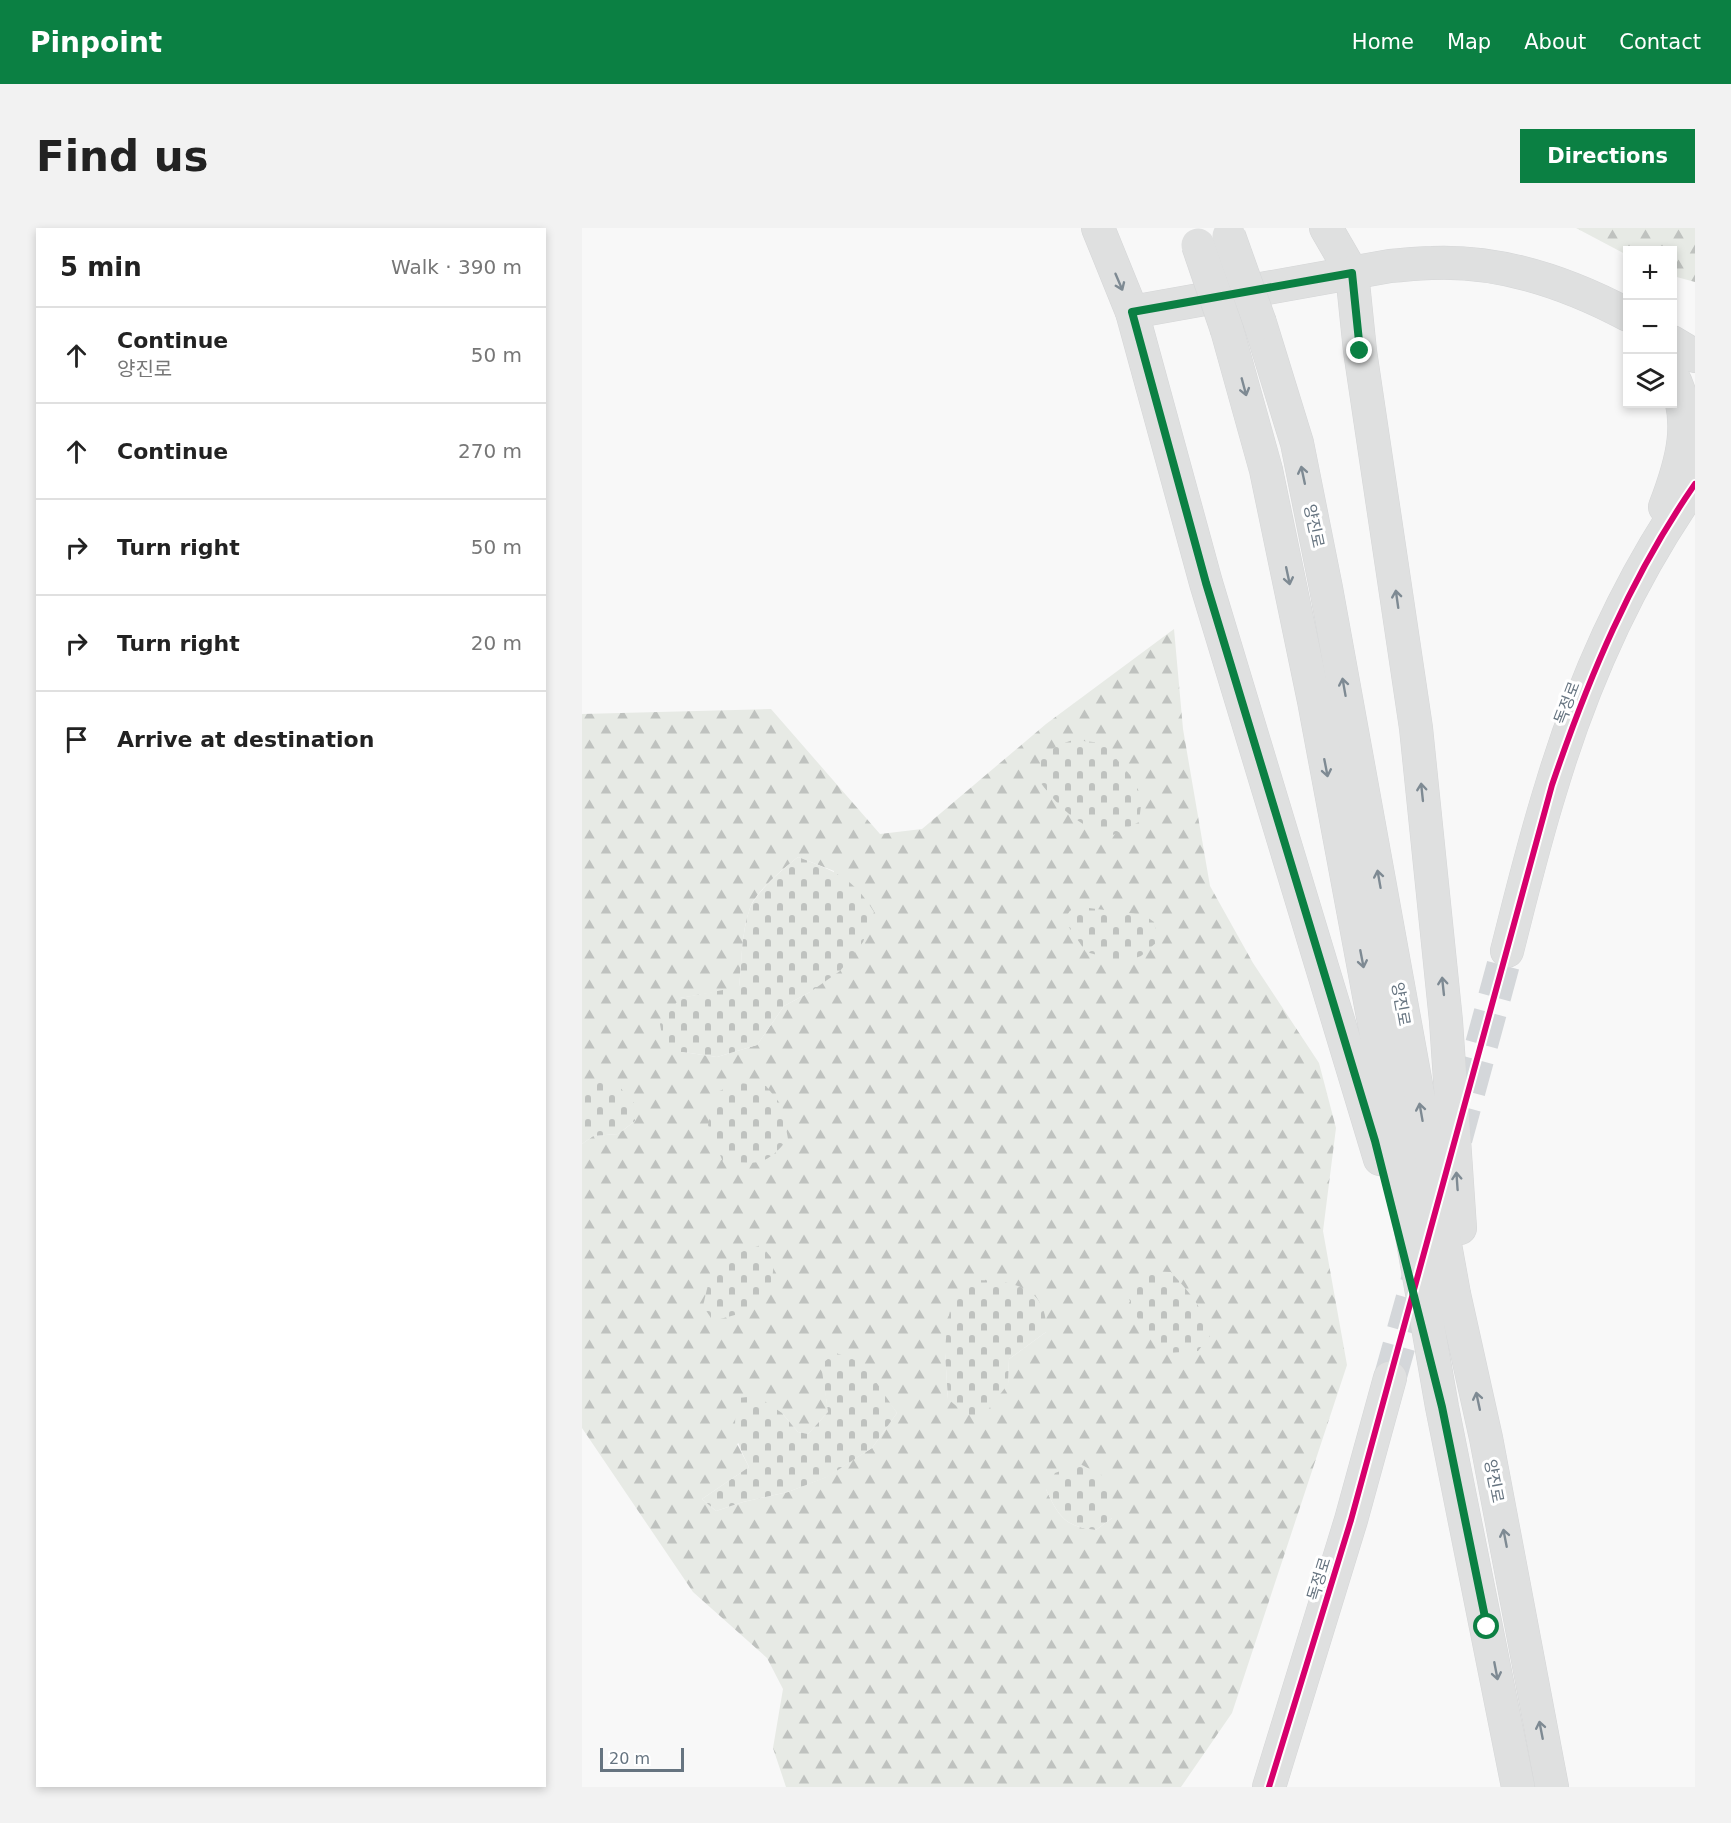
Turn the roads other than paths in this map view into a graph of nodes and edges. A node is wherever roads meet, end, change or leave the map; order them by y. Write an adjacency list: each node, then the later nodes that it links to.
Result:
1 (1098, 228): 6 (main road, one-way to 6)
2 (1326, 228): 5 (main road)
3 (1228, 232): 16 (main road, 양진로, one-way to 3, bridge)
4 (1195, 236): 18 (main road, 양진로, one-way to 18, bridge)
5 (1352, 273): 6 (main road); 7 (main road); 16 (main road, one-way to 5)
6 (1132, 312): 18 (main road)
7 (1623, 313)
8 (1677, 329): 9 (main road)
9 (1695, 334)
10 (1677, 345): 11 (main road)
11 (1695, 356)
12 (1677, 385): 14 (main road)
13 (1695, 484): 14 (main road, 독정로)
14 (1641, 570): 15 (main road, 독정로)
15 (1507, 951)
16 (1470, 1365): 21 (main road, 양진로, one-way to 16)
17 (1390, 1378): 19 (main road, 독정로)
18 (1442, 1407): 20 (main road, 양진로, one-way to 20)
19 (1269, 1787)
20 (1518, 1787)
21 (1552, 1787)

